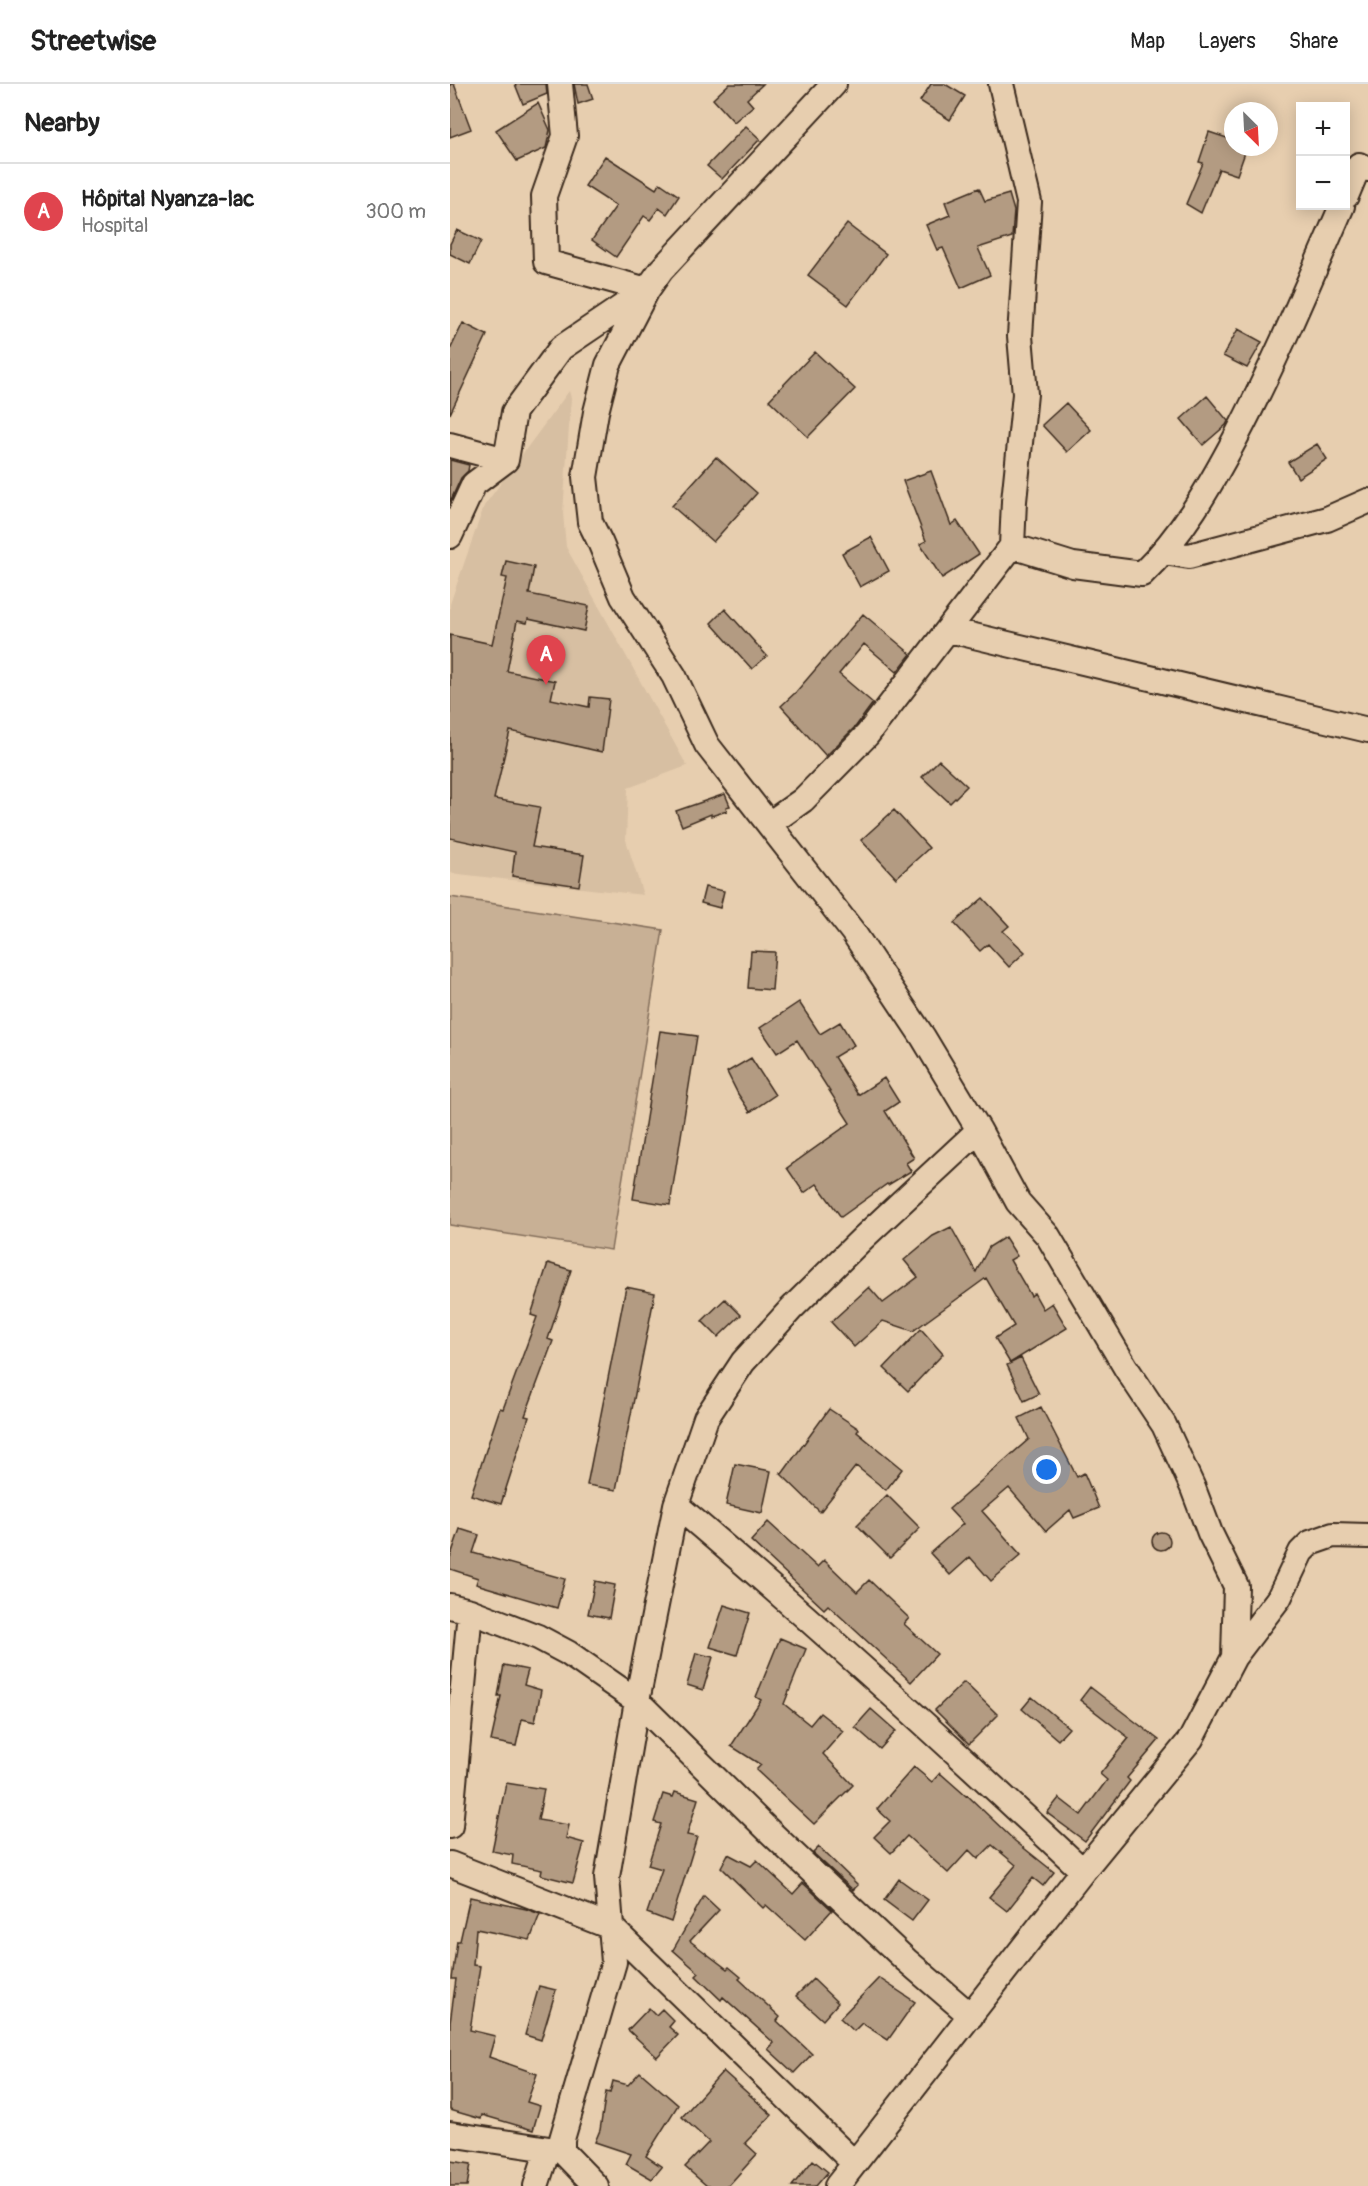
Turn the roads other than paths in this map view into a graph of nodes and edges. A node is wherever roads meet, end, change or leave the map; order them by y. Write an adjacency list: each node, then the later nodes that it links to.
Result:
1 (560, 84): 7 (street)
2 (1001, 84): 12 (street)
3 (832, 85): 7 (street)
4 (1368, 169): 5 (street)
5 (1350, 186)
6 (1340, 210): 13 (street)
7 (647, 290): 9 (street); 16 (street)
8 (450, 445): 9 (street)
9 (506, 460): 11 (street)
10 (1368, 501): 13 (street)
11 (450, 536)
12 (1012, 546): 13 (street); 14 (street)
13 (1164, 552)
14 (949, 630): 15 (street); 16 (street)
15 (1368, 730)
16 (769, 824): 17 (street)
17 (979, 1130): 18 (street); 21 (street)
18 (676, 1505): 22 (street); 25 (street)
19 (1368, 1536): 21 (street)
20 (460, 1609): 22 (street); 23 (street)
21 (1234, 1657): 25 (street)
22 (637, 1701): 26 (street); 27 (street)
23 (450, 1826)
24 (450, 1864): 26 (street)
25 (1083, 1871): 27 (street)
26 (611, 1927): 29 (street); 30 (street)
27 (971, 2016): 30 (street)
28 (450, 2134): 29 (street)
29 (555, 2150): 31 (street); 32 (street)
30 (854, 2163): 33 (street)
31 (536, 2186)
32 (596, 2186)
33 (837, 2186)

